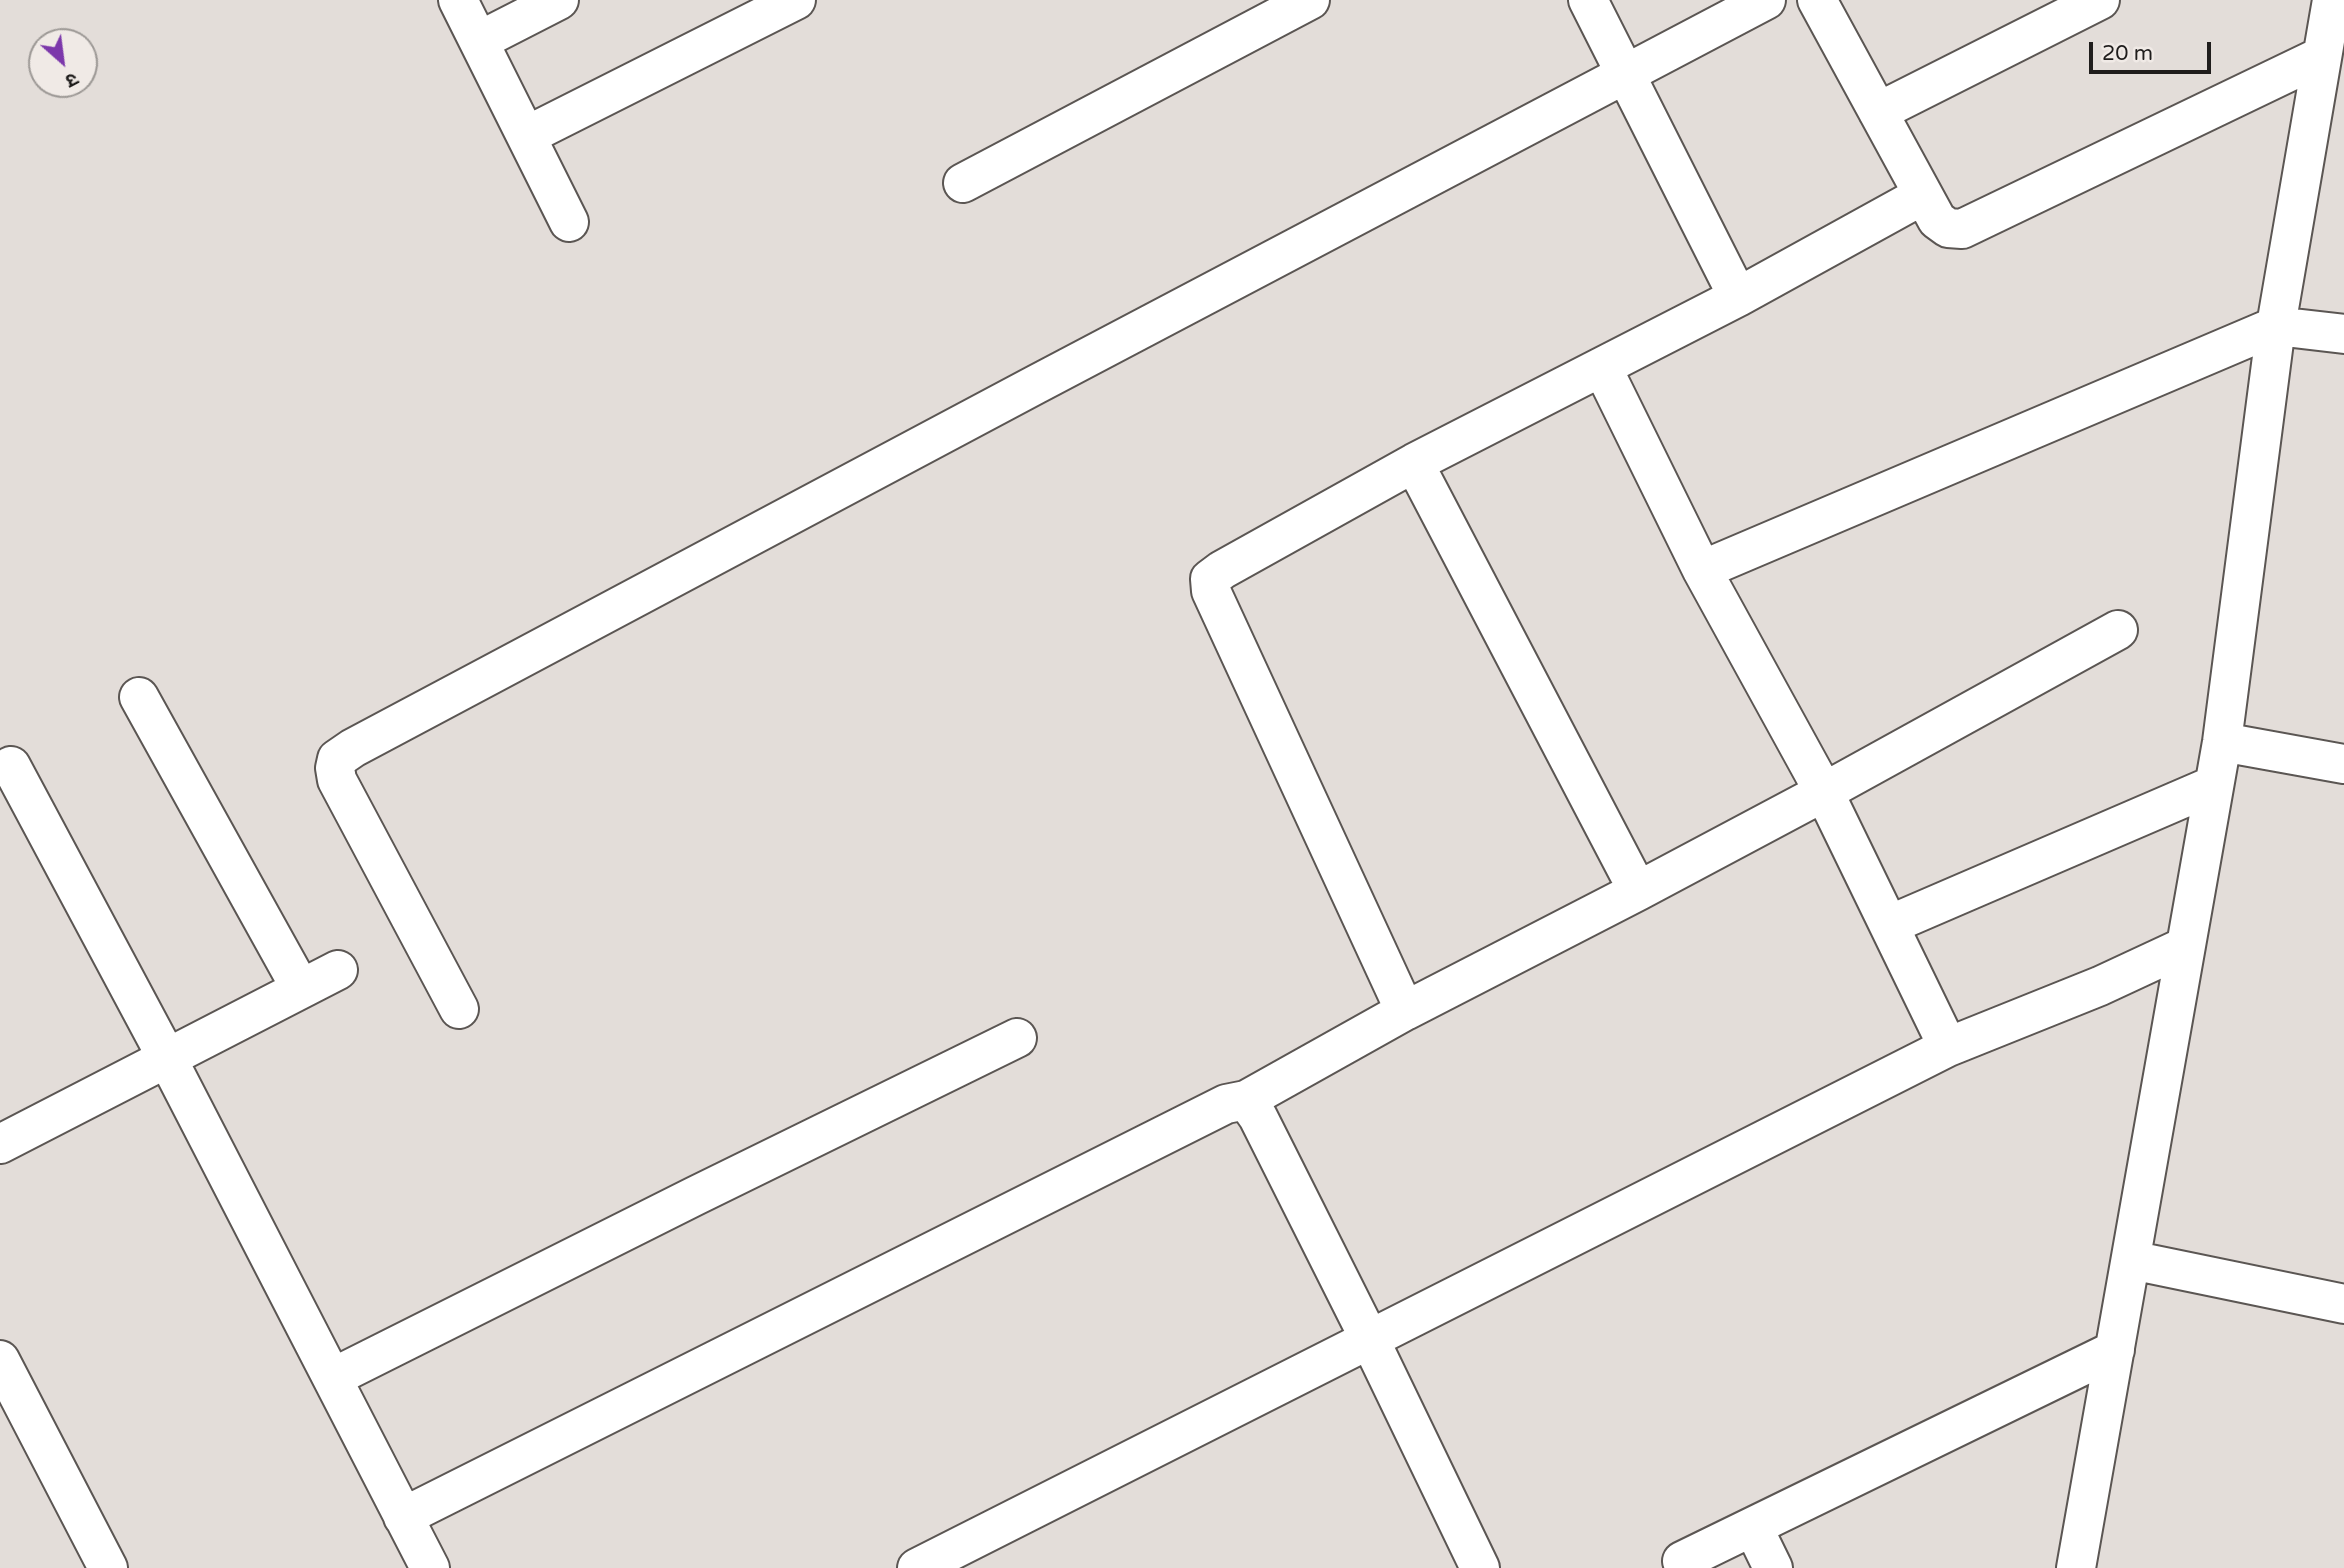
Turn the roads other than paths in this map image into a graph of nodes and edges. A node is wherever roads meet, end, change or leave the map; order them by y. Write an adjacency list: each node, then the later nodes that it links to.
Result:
1 (458, 0): 10 (street)
2 (559, 0): 10 (street)
3 (796, 0): 14 (street)
4 (1310, 0): 15 (street)
5 (1588, 0): 12 (street)
6 (1766, 0): 12 (street)
7 (1817, 0): 13 (street)
8 (2100, 0): 13 (street)
9 (2332, 0): 11 (street)
10 (479, 41): 14 (street)
11 (2322, 56): 16 (street); 19 (street)
12 (1625, 73): 18 (street); 36 (street)
13 (1878, 112): 16 (street)
14 (526, 136): 17 (street)
15 (963, 183)
16 (1923, 195): 18 (street)
17 (569, 222)
18 (1738, 297): 21 (street)
19 (2276, 326): 20 (street); 23 (street); 26 (street)
20 (2344, 334)
21 (1602, 368): 22 (street); 23 (street)
22 (1414, 463): 31 (street); 37 (street)
23 (1702, 570): 30 (street)
24 (2118, 630): 30 (street)
25 (139, 697): 35 (street)
26 (2222, 742): 27 (street); 29 (street)
27 (2344, 764)
28 (10, 766): 40 (street)
29 (2214, 785): 32 (street); 33 (street)
30 (1824, 792): 31 (street); 32 (street)
31 (1638, 891): 37 (street)
32 (1889, 925): 39 (street)
33 (2186, 946): 39 (street); 43 (street)
34 (338, 970): 35 (street)
35 (301, 989): 40 (street)
36 (459, 1009)
37 (1405, 1011): 41 (street)
38 (1017, 1038): 48 (street)
39 (1948, 1047): 45 (street)
40 (167, 1058): 42 (street); 48 (street)
41 (1246, 1100): 45 (street); 49 (street)
42 (0, 1144)
43 (2131, 1260): 44 (street); 46 (street)
44 (2344, 1304)
45 (1369, 1338): 54 (street); 55 (street)
46 (2115, 1350): 50 (street); 57 (street)
47 (0, 1360): 52 (street)
48 (331, 1378): 49 (street)
49 (403, 1517): 53 (street)
50 (1753, 1527): 51 (street); 56 (street)
51 (1682, 1561)
52 (108, 1568)
53 (430, 1568)
54 (917, 1568)
55 (1480, 1568)
56 (1773, 1568)
57 (2077, 1568)

